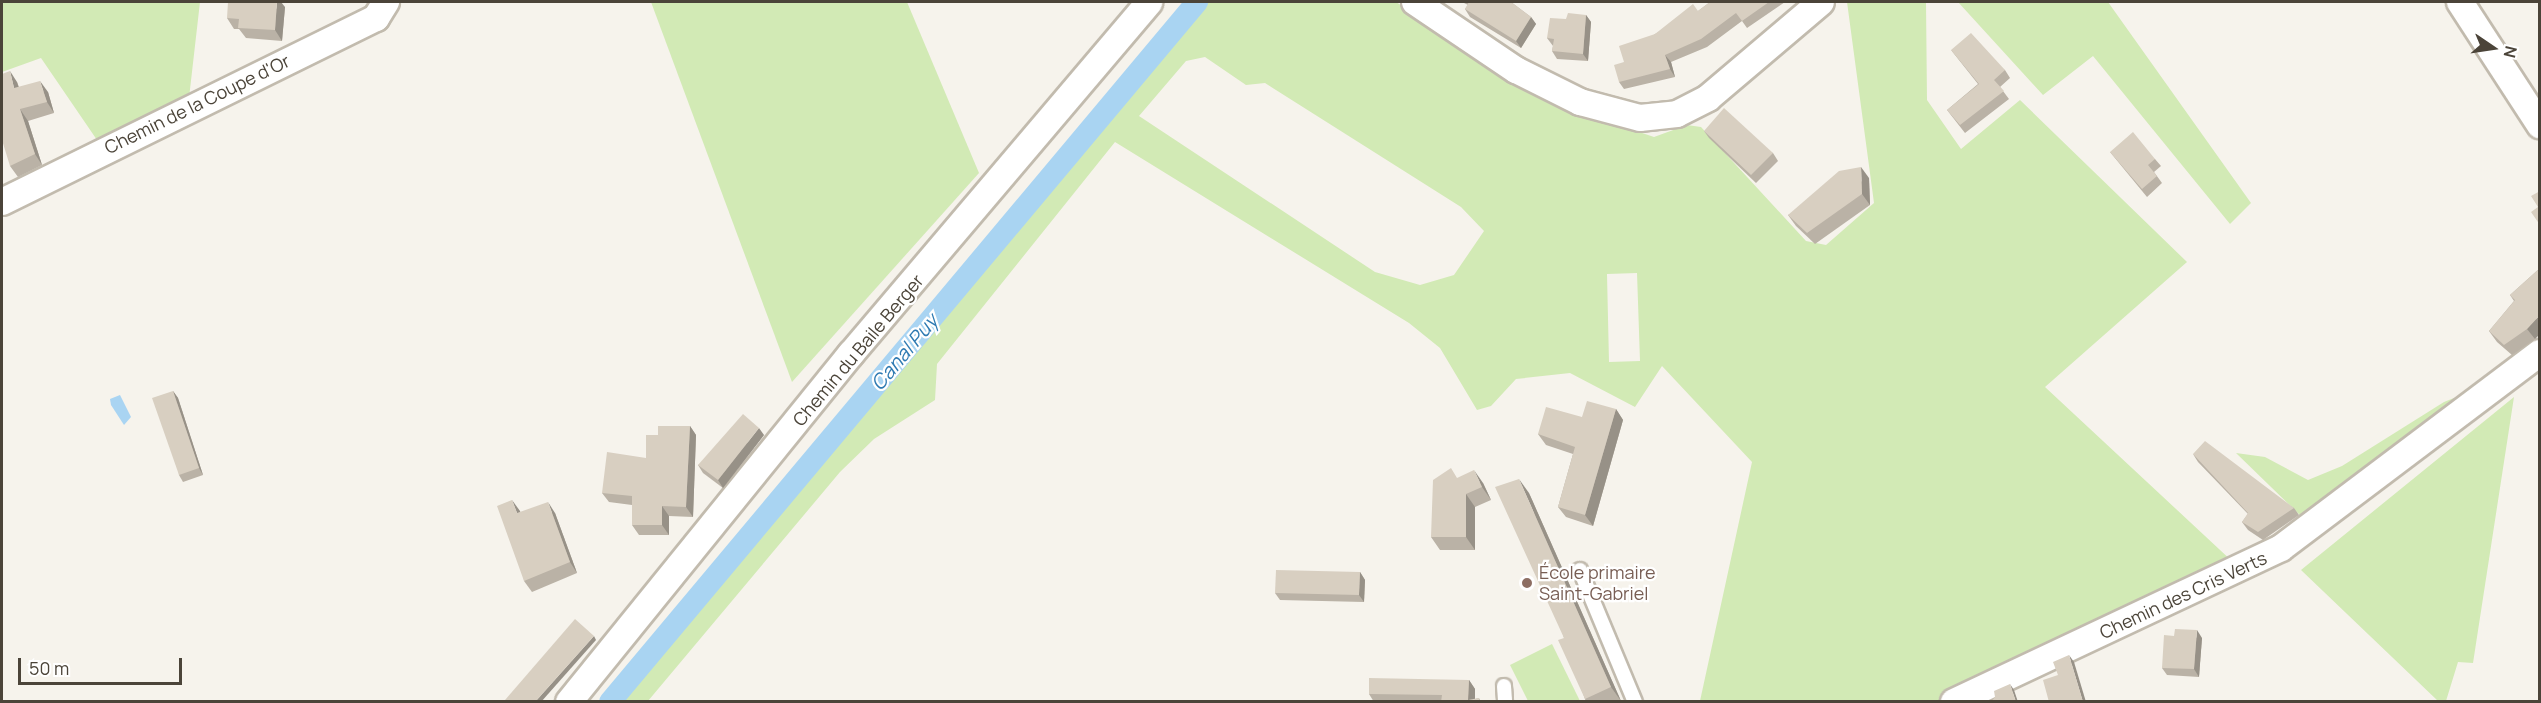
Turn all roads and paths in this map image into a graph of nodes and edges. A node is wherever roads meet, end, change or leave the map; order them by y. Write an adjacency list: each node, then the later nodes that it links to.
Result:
1 (386, 2): 7 (street, Chemin de la Coupe d'Or)
2 (1149, 2): 11 (street, Chemin du Baile Berger)
3 (1415, 2): 4 (street)
4 (1821, 2)
5 (2460, 2): 6 (street)
6 (2540, 125)
7 (2, 202)
8 (2540, 352): 14 (street, Chemin des Cris Verts)
9 (1580, 570): 13 (lane)
10 (1504, 686): 12 (lane)
11 (569, 702)
12 (1505, 702)
13 (1635, 702)
14 (1954, 702)

